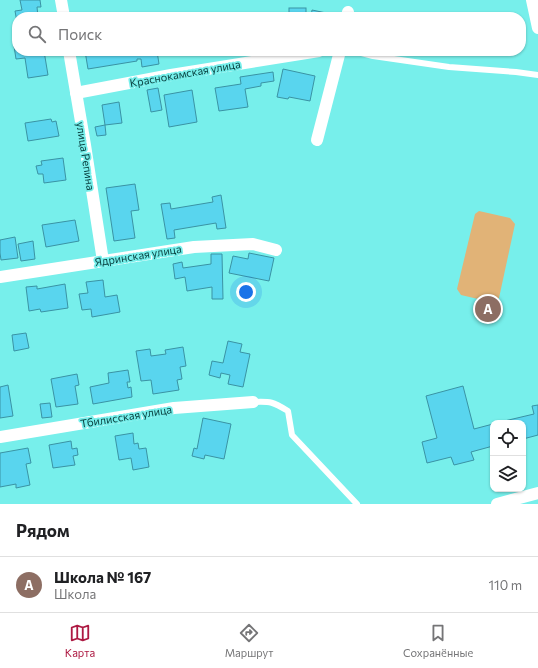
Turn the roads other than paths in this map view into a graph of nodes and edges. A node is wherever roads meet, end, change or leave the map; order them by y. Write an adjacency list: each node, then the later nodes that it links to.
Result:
1 (61, 0): 3 (street)
2 (532, 0): 4 (street)
3 (63, 12)
4 (538, 28)
5 (70, 56): 10 (street, улица Репина)
6 (288, 56): 10 (street, Краснокамская улица)
7 (339, 56): 11 (street)
8 (373, 56): 9 (lane)
9 (538, 75)
10 (76, 93): 13 (street, улица Репина)
11 (317, 140)
12 (276, 250): 13 (street, Ядринская улица)
13 (103, 261): 14 (street, Ядринская улица)
14 (0, 277)
15 (253, 402): 16 (street, Тбилисская улица); 18 (lane)
16 (0, 437)
17 (538, 493): 19 (street)
18 (357, 504)
19 (497, 504)

